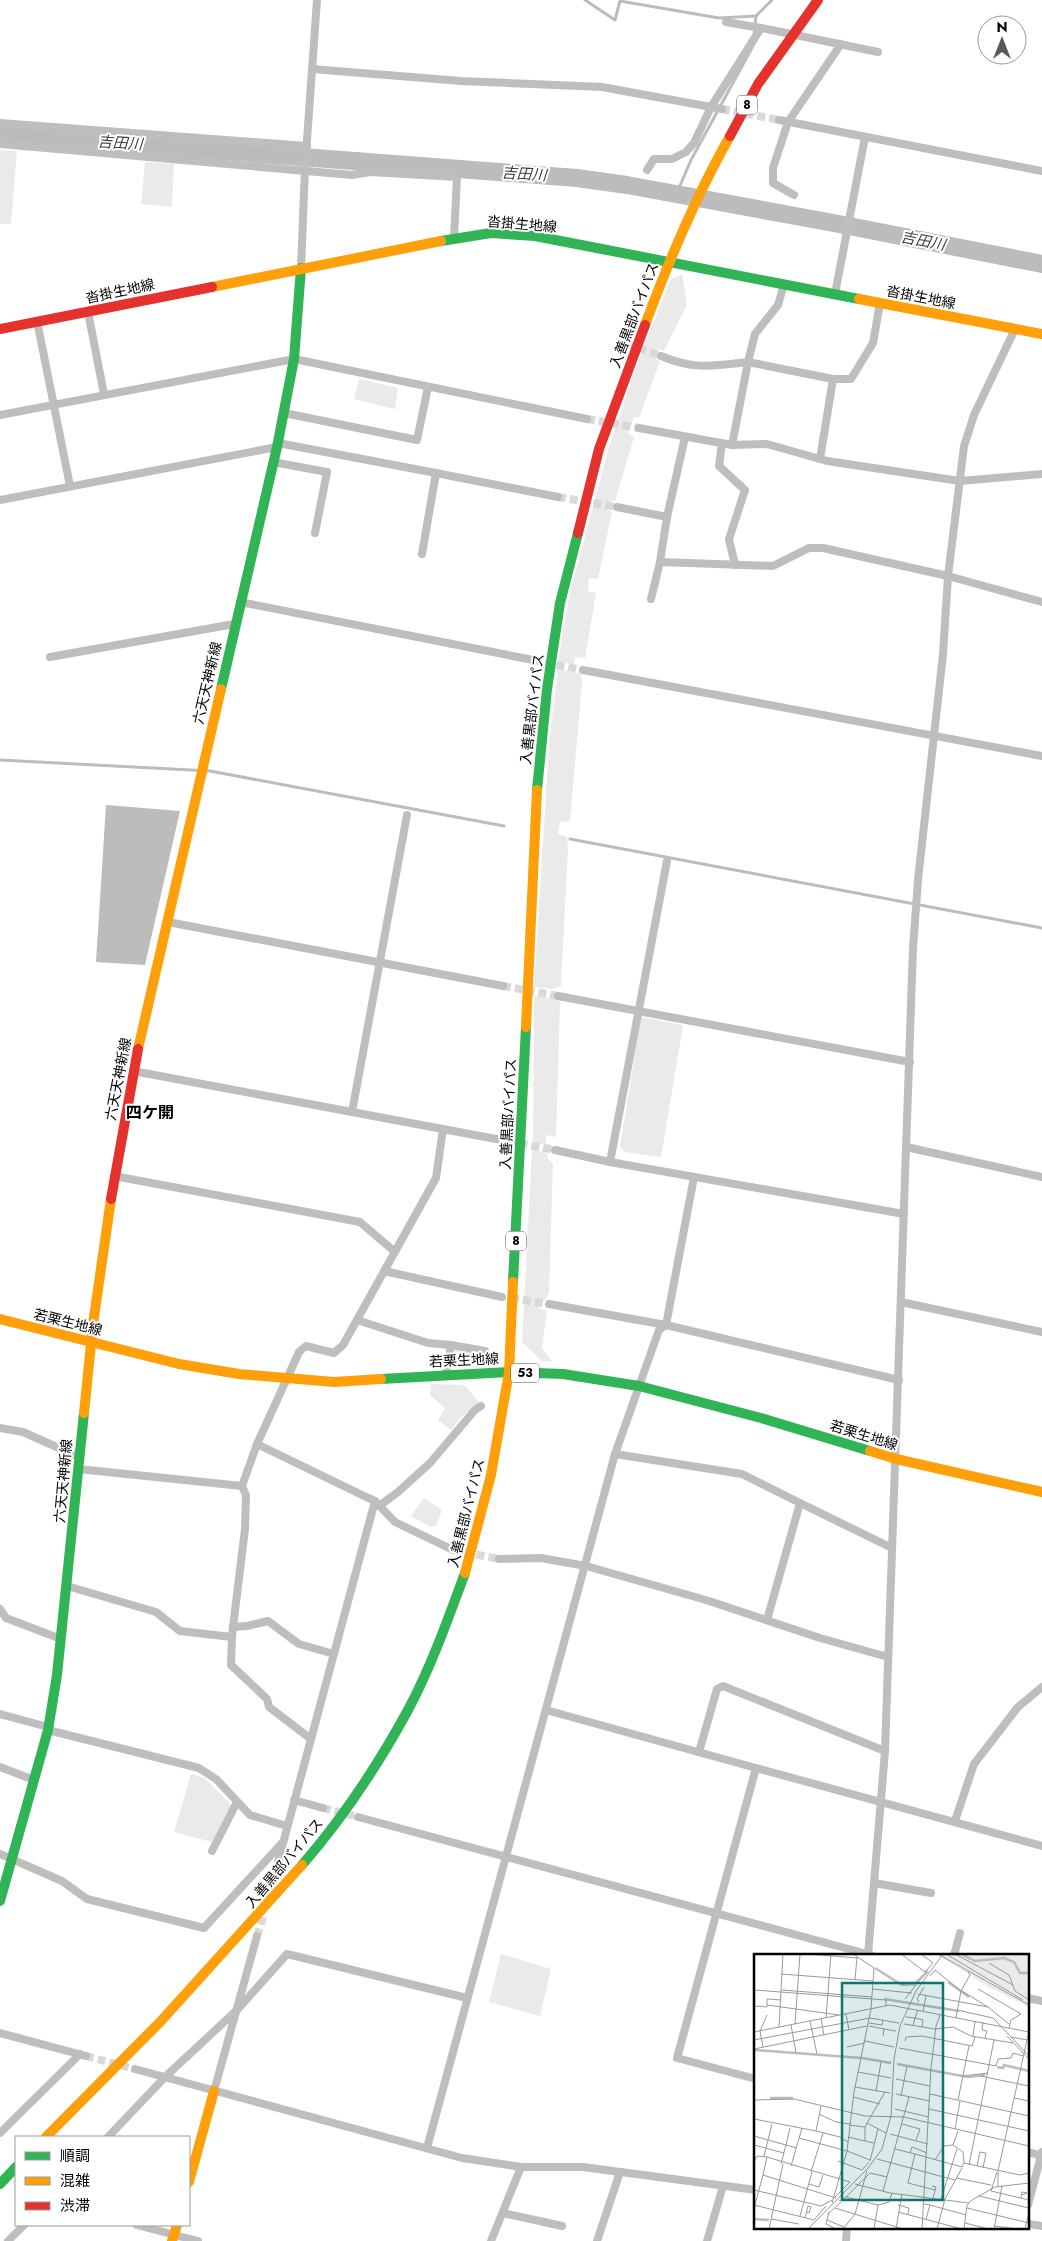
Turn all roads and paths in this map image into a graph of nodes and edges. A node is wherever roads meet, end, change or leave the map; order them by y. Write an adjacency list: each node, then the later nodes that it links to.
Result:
1 (317, 0): 7 (street)
2 (818, 0): 21 (main road, 入善黒部バイパス / 8)
3 (726, 22): 4 (street)
4 (760, 28): 5 (street); 8 (street)
5 (841, 44): 6 (street); 11 (street)
6 (878, 52)
7 (312, 69): 8 (street); 15 (street)
8 (711, 107): 9 (street); 17 (street)
9 (722, 109)
10 (779, 120): 11 (street)
11 (788, 122): 13 (street); 19 (street)
12 (0, 123): 15 (street)
13 (865, 136): 18 (street); 24 (street)
14 (0, 144): 16 (street)
15 (306, 146): 16 (street)
16 (305, 169): 20 (street); 22 (street)
17 (646, 170)
18 (1042, 172)
19 (794, 195)
20 (454, 238): 21 (main road, 沓掛生地線); 22 (main road, 沓掛生地線)
21 (670, 261): 23 (main road, 沓掛生地線); 101 (main road, 入善黒部バイパス / 8)
22 (301, 268): 26 (main road, 沓掛生地線); 32 (main road, 六天天神新線)
23 (784, 284): 24 (main road, 沓掛生地線); 33 (street)
24 (836, 294): 25 (main road, 沓掛生地線)
25 (880, 303): 29 (main road, 沓掛生地線); 34 (street)
26 (88, 312): 27 (main road, 沓掛生地線); 36 (street)
27 (37, 322): 28 (main road, 沓掛生地線); 37 (street)
28 (0, 329)
29 (1014, 329): 30 (main road, 沓掛生地線); 50 (street)
30 (1042, 334)
31 (661, 356): 33 (street)
32 (294, 359): 35 (street); 36 (street); 38 (main road, 六天天神新線)
33 (748, 362): 34 (street); 45 (street)
34 (834, 379): 46 (street)
35 (428, 387): 38 (street); 40 (street)
36 (104, 394): 37 (street)
37 (53, 403): 39 (street); 51 (street)
38 (284, 413): 44 (main road, 六天天神新線)
39 (0, 415)
40 (587, 419)
41 (640, 428): 42 (street)
42 (684, 437): 43 (street); 55 (street)
43 (722, 443): 45 (street); 59 (street)
44 (277, 445): 47 (main road, 六天天神新線); 48 (street); 51 (street)
45 (732, 445): 46 (street)
46 (820, 459): 50 (street)
47 (273, 462): 56 (street); 62 (main road, 六天天神新線)
48 (436, 474): 52 (street); 57 (street)
49 (1042, 474): 50 (street)
50 (960, 481): 60 (street)
51 (70, 486): 53 (street)
52 (558, 497)
53 (0, 500)
54 (617, 507): 55 (street)
55 (667, 517): 58 (street)
56 (315, 534)
57 (422, 554)
58 (660, 562): 59 (street); 61 (street)
59 (735, 566): 60 (street)
60 (948, 576): 63 (street); 68 (street)
61 (651, 599)
62 (240, 602): 64 (main road, 六天天神新線); 66 (street)
63 (1042, 602)
64 (234, 624): 65 (street); 72 (main road, 六天天神新線)
65 (50, 658)
66 (533, 660)
67 (583, 670): 68 (street)
68 (933, 736): 69 (street); 77 (street)
69 (1042, 756)
70 (407, 815): 73 (street)
71 (667, 862): 76 (street)
72 (168, 922): 73 (street); 78 (main road, 六天天神新線)
73 (380, 962): 74 (street); 79 (street)
74 (503, 986)
75 (558, 996): 76 (street)
76 (638, 1011): 77 (street); 84 (street)
77 (910, 1062): 82 (street)
78 (133, 1071): 79 (street); 85 (main road, 六天天神新線)
79 (352, 1112): 80 (street)
80 (443, 1129): 81 (street); 89 (street)
81 (496, 1139)
82 (906, 1147): 87 (street); 88 (street)
83 (555, 1150): 84 (street)
84 (610, 1162): 86 (street)
85 (114, 1176): 89 (street); 98 (main road, 六天天神新線)
86 (694, 1177): 88 (street); 96 (street)
87 (1042, 1177)
88 (904, 1214): 92 (street)
89 (396, 1252): 90 (street)
90 (384, 1271): 91 (street); 95 (street)
91 (502, 1297)
92 (901, 1302): 97 (street); 104 (street)
93 (549, 1304): 96 (street)
94 (0, 1319): 98 (main road, 若栗生地線 / 53)
95 (357, 1320): 99 (street); 103 (street)
96 (666, 1325): 104 (street); 105 (street)
97 (1042, 1332)
98 (91, 1342): 103 (main road, 若栗生地線 / 53); 110 (main road, 六天天神新線)
99 (451, 1345): 100 (street); 102 (street)
100 (485, 1351)
101 (509, 1372): 102 (main road, 若栗生地線 / 53); 105 (main road, 若栗生地線 / 53); 170 (main road, 入善黒部バイパス / 8)
102 (446, 1375): 103 (main road, 若栗生地線 / 53)
103 (286, 1379): 108 (street)
104 (899, 1380): 111 (street)
105 (639, 1386): 109 (street); 111 (main road, 若栗生地線 / 53)
106 (481, 1406): 116 (street)
107 (0, 1428): 110 (street)
108 (257, 1444): 113 (street); 116 (street)
109 (615, 1454): 115 (street); 120 (street)
110 (79, 1457): 112 (main road, 六天天神新線)
111 (896, 1459): 114 (main road, 若栗生地線 / 53); 117 (street)
112 (78, 1469): 113 (street); 121 (main road, 六天天神新線)
113 (242, 1486): 124 (street)
114 (1042, 1492)
115 (800, 1503): 117 (street); 123 (street)
116 (377, 1504): 118 (street); 127 (street)
117 (892, 1548): 128 (street)
118 (454, 1550)
119 (499, 1559): 120 (street)
120 (586, 1566): 123 (street); 130 (street)
121 (67, 1586): 125 (street); 126 (main road, 六天天神新線)
122 (0, 1609): 126 (street)
123 (767, 1620): 128 (street)
124 (233, 1627): 125 (street); 127 (street)
125 (232, 1637): 133 (street)
126 (61, 1639): 132 (main road, 六天天神新線)
127 (334, 1654): 133 (street)
128 (888, 1657): 134 (street)
129 (1042, 1687): 144 (street)
130 (546, 1710): 135 (street); 150 (street)
131 (0, 1714): 132 (street)
132 (48, 1729): 138 (main road, 六天天神新線); 140 (street)
133 (311, 1739): 139 (street)
134 (885, 1751): 135 (street); 141 (street)
135 (699, 1752): 137 (street)
136 (0, 1767): 138 (street)
137 (756, 1768): 141 (street); 156 (street)
138 (34, 1780): 151 (main road, 六天天神新線)
139 (294, 1800): 142 (street); 145 (street)
140 (237, 1802): 145 (street); 148 (street)
141 (880, 1803): 144 (street); 153 (street)
142 (323, 1808)
143 (358, 1817): 150 (street)
144 (955, 1821): 147 (street)
145 (287, 1826): 146 (street)
146 (284, 1841): 151 (street); 152 (street)
147 (1042, 1846)
148 (212, 1851)
149 (0, 1854): 151 (street)
150 (505, 1858): 156 (street); 162 (street)
151 (12, 1859): 155 (main road, 六天天神新線)
152 (278, 1862)
153 (874, 1882): 154 (street); 160 (street)
154 (930, 1893)
155 (0, 1901)
156 (715, 1914): 159 (street); 167 (street)
157 (960, 1933): 161 (street)
158 (257, 1936): 163 (street)
159 (865, 1954)
160 (869, 1954)
161 (954, 1954)
162 (467, 1998): 163 (street); 172 (street)
163 (237, 2010): 166 (street); 168 (street)
164 (0, 2033): 169 (street)
165 (135, 2069): 166 (street)
166 (165, 2077): 168 (street); 171 (street)
167 (754, 2078)
168 (214, 2091): 172 (street); 177 (main road)
169 (0, 2134)
170 (47, 2136)
171 (109, 2136)
172 (427, 2148): 174 (street)
173 (1042, 2155): 181 (street)
174 (521, 2167): 176 (street); 182 (street)
175 (15, 2169): 178 (main road)
176 (620, 2172): 179 (street); 191 (street)
177 (190, 2178)
178 (0, 2184)
179 (723, 2186): 180 (street); 192 (street)
180 (754, 2190)
181 (1030, 2198)
182 (503, 2214): 185 (street); 190 (street)
183 (23, 2226): 188 (street)
184 (142, 2226): 187 (street)
185 (562, 2226)
186 (847, 2228): 193 (street)
187 (174, 2233): 189 (street)
188 (8, 2241)
189 (198, 2241)
190 (491, 2241)
191 (597, 2241)
192 (707, 2241)
193 (846, 2241)

